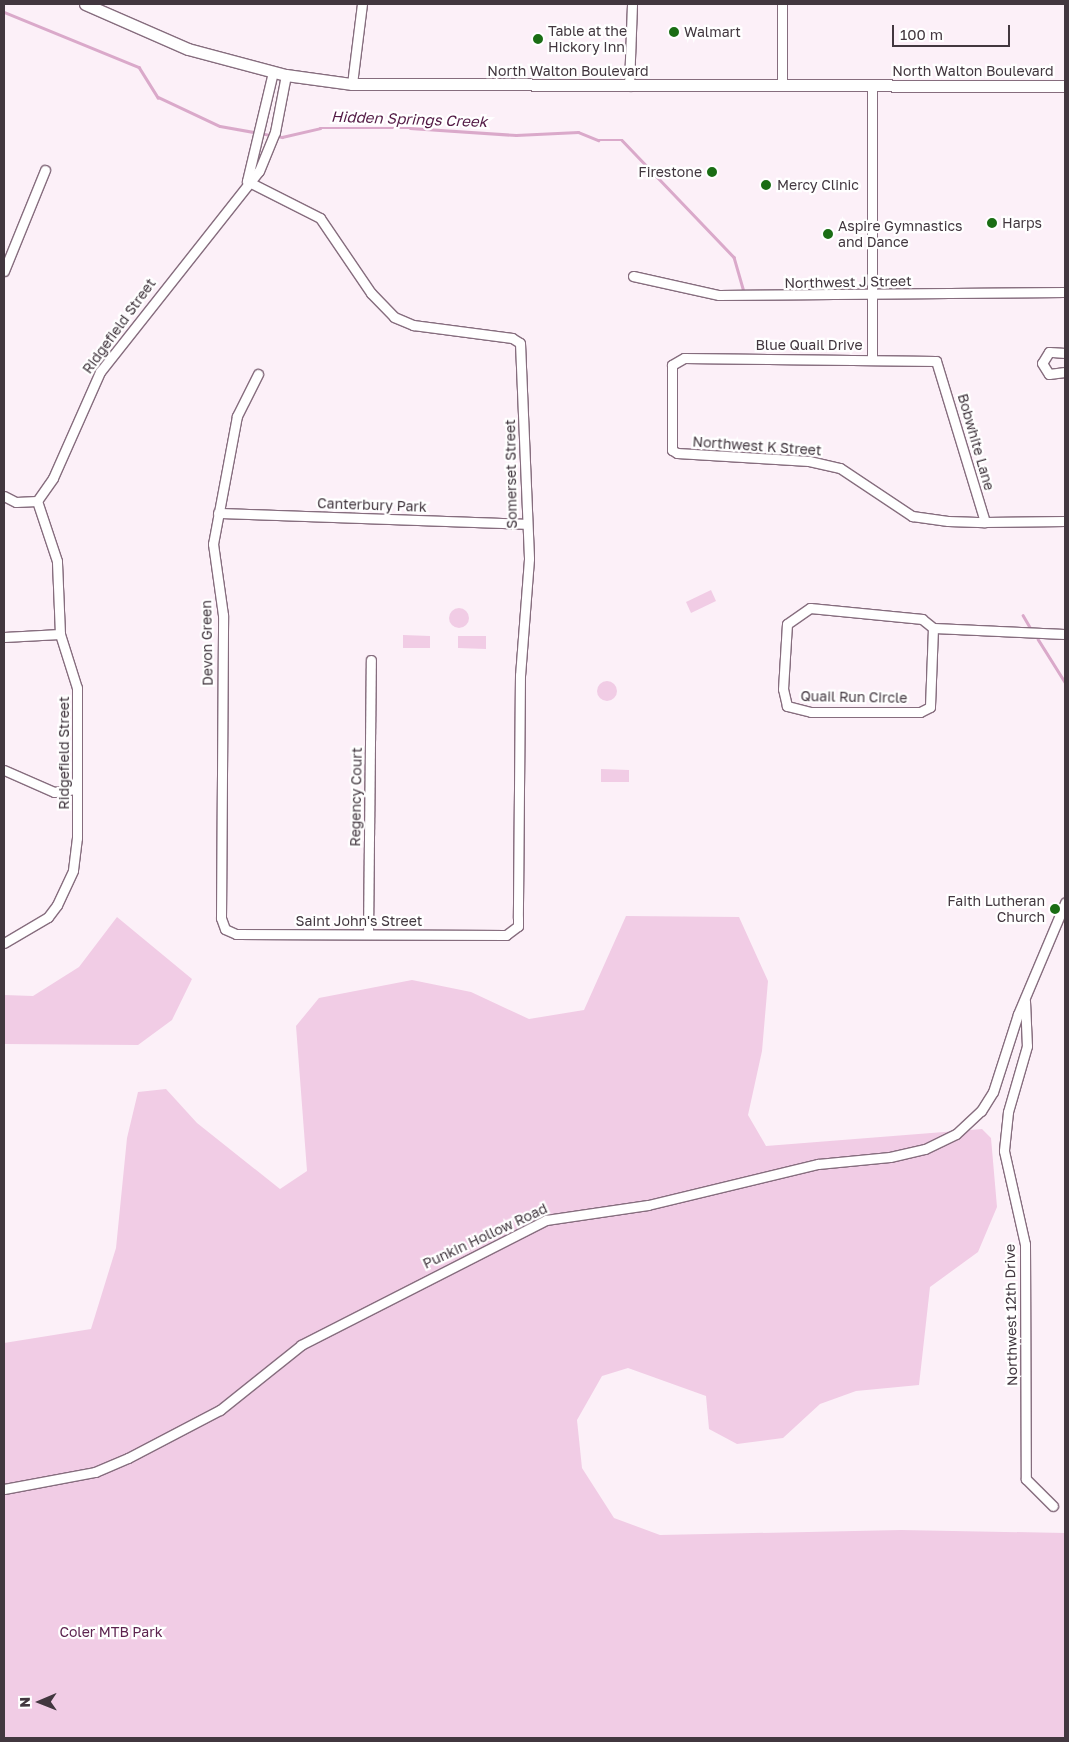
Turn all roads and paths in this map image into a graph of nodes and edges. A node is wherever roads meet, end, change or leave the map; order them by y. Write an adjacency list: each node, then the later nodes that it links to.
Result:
1 (85, 4): 5 (main road, North Walton Boulevard)
2 (362, 4): 7 (street)
3 (632, 4): 8 (street)
4 (782, 4): 9 (street)
5 (273, 72): 6 (main road, North Walton Boulevard); 13 (street, Ridgefield Street)
6 (286, 75): 7 (main road, North Walton Boulevard); 13 (street, Ridgefield Street)
7 (352, 84): 8 (main road, North Walton Boulevard)
8 (629, 86): 9 (main road, North Walton Boulevard)
9 (782, 86): 10 (main road, North Walton Boulevard)
10 (872, 86): 11 (main road, North Walton Boulevard); 17 (street)
11 (1065, 86)
12 (45, 170): 14 (street)
13 (247, 181): 25 (street, Ridgefield Street); 29 (street, Somerset Street)
14 (4, 271)
15 (633, 276): 17 (street, Northwest J Street)
16 (1065, 292): 17 (street, Northwest J Street)
17 (872, 296): 19 (street)
18 (1065, 354): 21 (street)
19 (872, 359): 20 (street, Blue Quail Drive); 23 (street, Blue Quail Drive)
20 (942, 370): 28 (street, Bobwhite Lane)
21 (1065, 372)
22 (258, 374): 26 (street, Devon Green)
23 (672, 450): 28 (street, Northwest K Street)
24 (4, 496): 25 (street)
25 (37, 501): 31 (street, Ridgefield Street)
26 (218, 513): 29 (street, Canterbury Park); 38 (street, Devon Green)
27 (1065, 520): 28 (street, Northwest K Street)
28 (985, 522)
29 (526, 524): 40 (street, Somerset Street)
30 (933, 628): 30 (street, Quail Run Circle); 32 (street, Quail Run Circle)
31 (60, 634): 33 (street); 36 (street, Ridgefield Street)
32 (1065, 634)
33 (4, 637)
34 (371, 660): 39 (street, Regency Court)
35 (4, 770): 36 (street)
36 (76, 789): 41 (street, Ridgefield Street)
37 (1065, 903): 42 (street, Punkin Hollow Road)
38 (221, 918): 39 (street, Saint John's Street)
39 (368, 934): 40 (street, Saint John's Street)
40 (506, 935)
41 (4, 943)
42 (1025, 998): 43 (street, Punkin Hollow Road); 44 (street, Northwest 12th Drive)
43 (4, 1489)
44 (1053, 1506)

